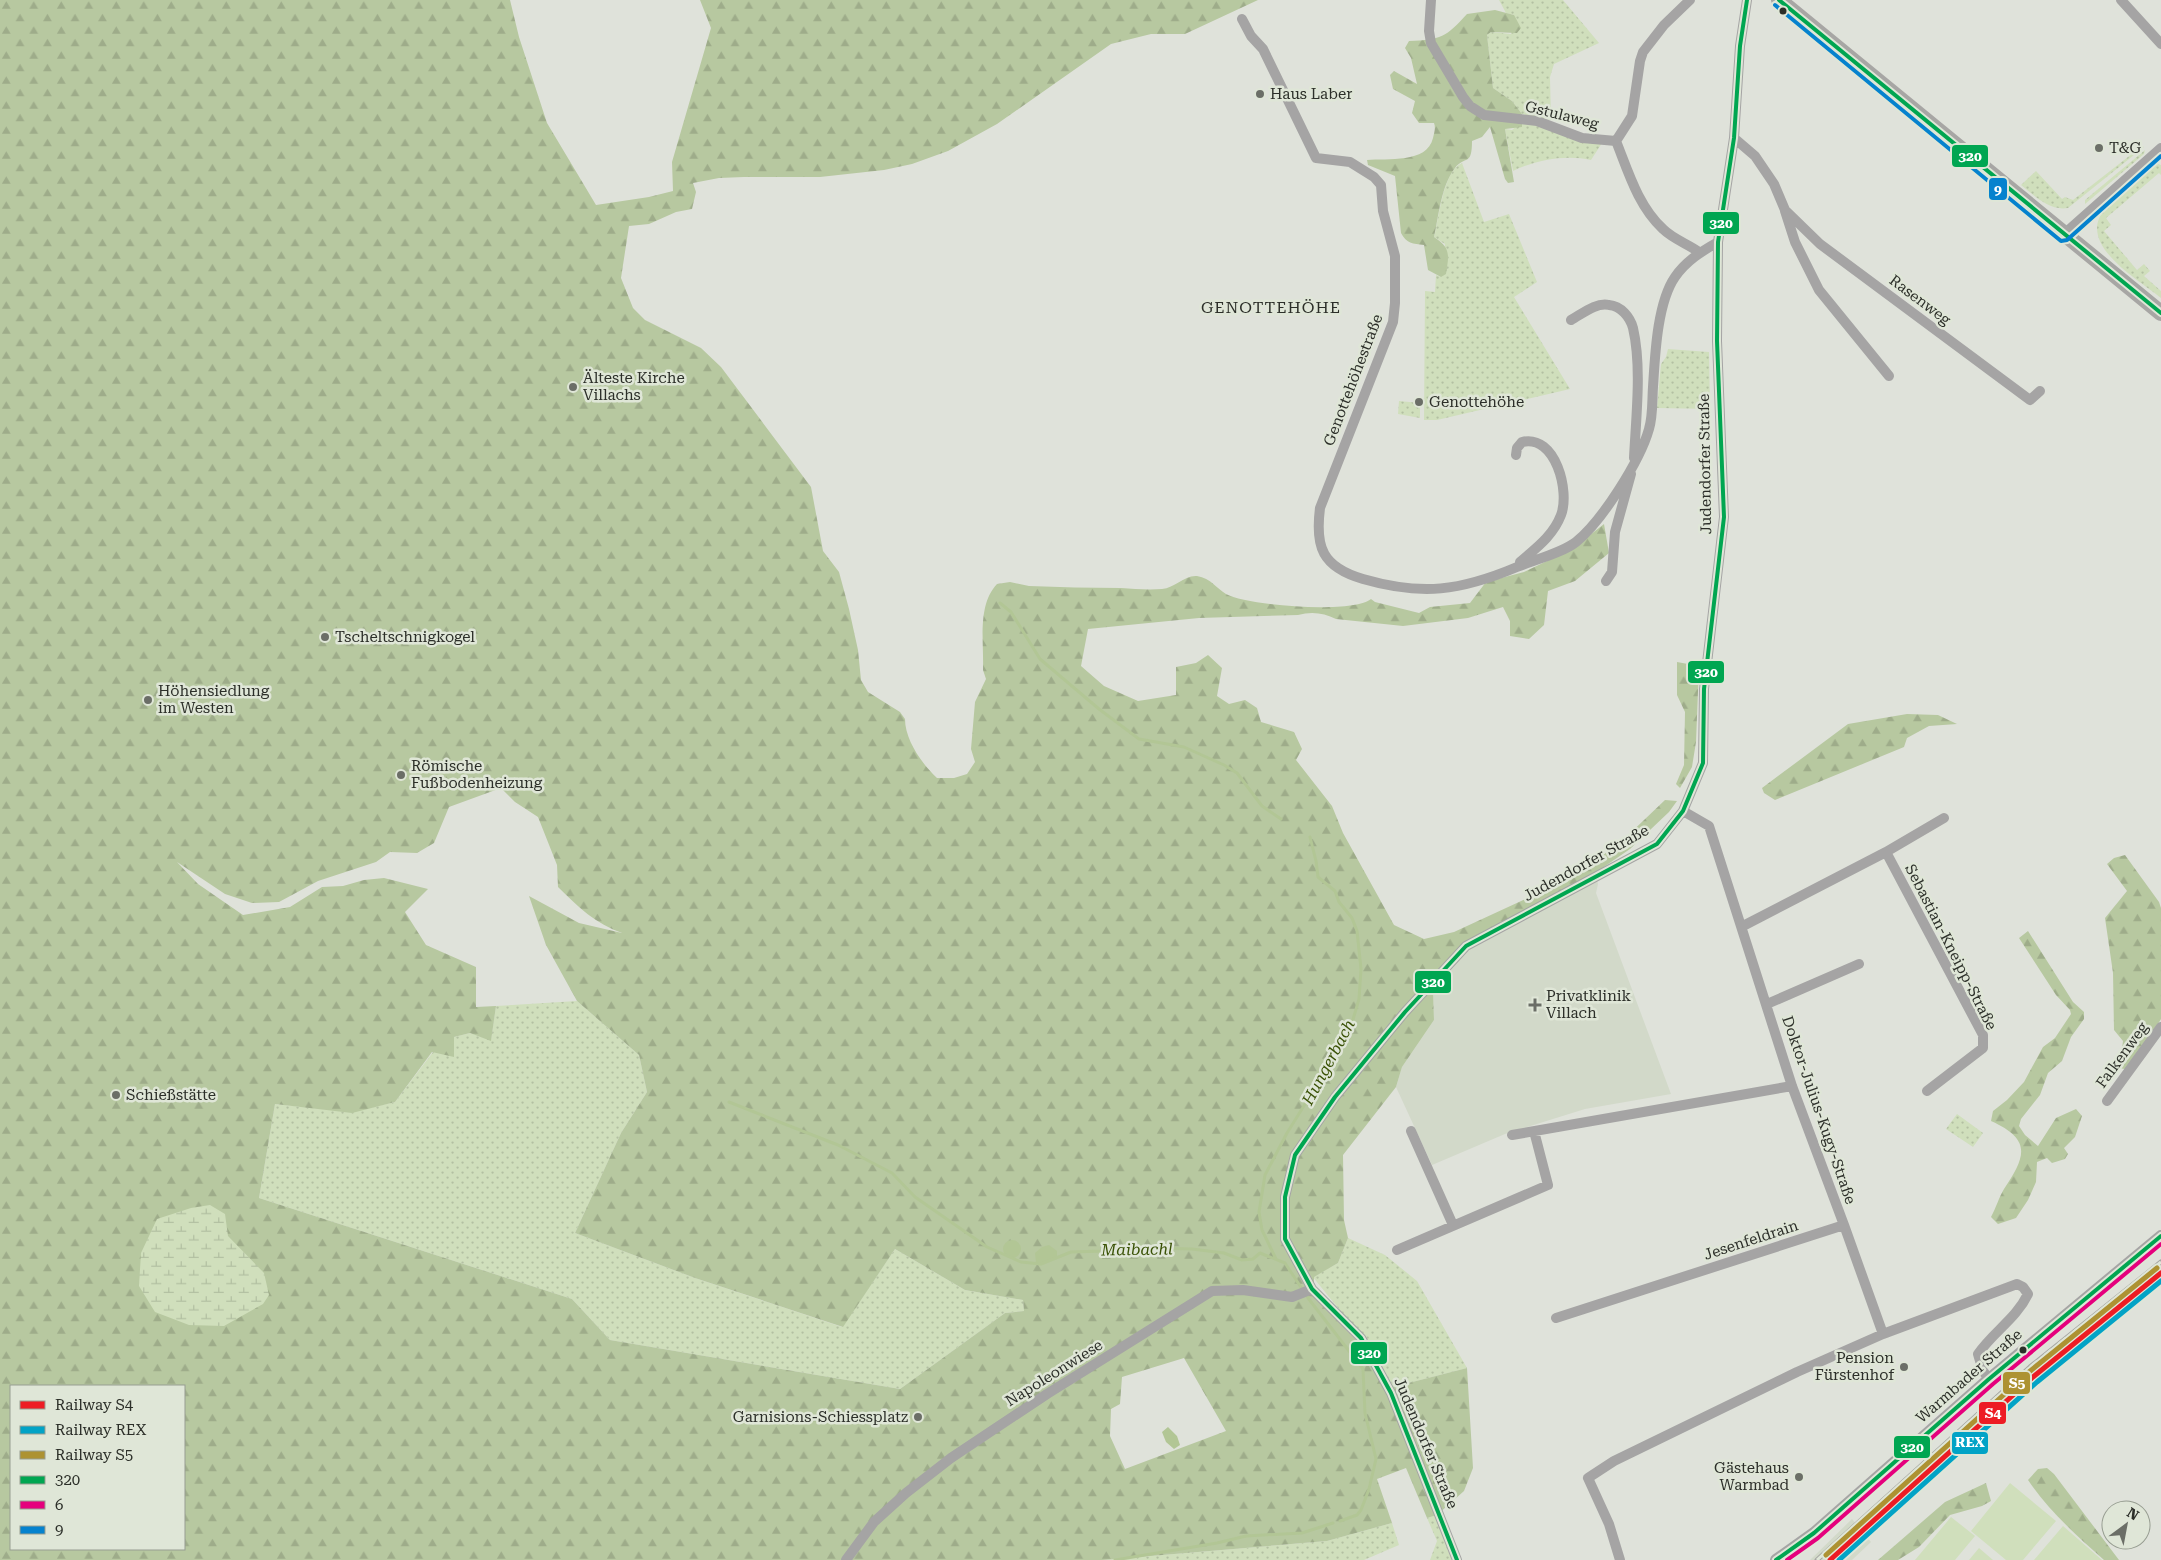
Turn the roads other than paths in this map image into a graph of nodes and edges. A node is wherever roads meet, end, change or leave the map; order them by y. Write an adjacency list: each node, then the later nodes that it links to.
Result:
1 (1431, 0): 9 (street, Gstulaweg)
2 (1690, 0): 9 (street, Gstulaweg)
3 (1747, 0): 8 (street, Judendorfer Straße)
4 (1779, 0): 12 (main road)
5 (2121, 0): 7 (street)
6 (1242, 19): 21 (street, Genottehöhestraße)
7 (2161, 44)
8 (1734, 138): 11 (street, Rasenweg); 13 (street, Judendorfer Straße)
9 (1616, 140): 14 (street, Gstulaweg)
10 (2161, 148): 12 (street)
11 (1785, 210): 17 (street, Rasenweg); 18 (street, Rasenweg)
12 (2063, 235): 15 (main road)
13 (1718, 242): 14 (street, Genottehöhestraße); 23 (street, Judendorfer Straße)
14 (1699, 252): 20 (street, Genottehöhestraße)
15 (2161, 314)
16 (1571, 320): 20 (street, Genottehöhestraße)
17 (1889, 376)
18 (2040, 391)
19 (1516, 455): 21 (street, Genottehöhestraße)
20 (1634, 464): 21 (street, Genottehöhestraße); 22 (street, Genottehöhestraße)
21 (1512, 569)
22 (1606, 582)
23 (1683, 810): 26 (street, Doktor-Julius-Kugy-Straße); 40 (street, Judendorfer Straße)
24 (1944, 818): 25 (street)
25 (1886, 852): 26 (street); 31 (street, Sebastian-Kneipp-Straße)
26 (1743, 926): 28 (street, Doktor-Julius-Kugy-Straße)
27 (1859, 964): 28 (street, Doktor-Julius-Kugy-Straße)
28 (1767, 1004): 30 (street, Doktor-Julius-Kugy-Straße)
29 (2161, 1027): 32 (street, Falkenweg)
30 (1792, 1086): 34 (street); 37 (street, Doktor-Julius-Kugy-Straße)
31 (1927, 1091)
32 (2107, 1101)
33 (1411, 1131): 36 (street)
34 (1534, 1131): 35 (street); 36 (street)
35 (1512, 1135)
36 (1454, 1225): 39 (street)
37 (1844, 1225): 41 (street, Jesenfeldrain); 42 (street)
38 (2161, 1236): 43 (street, Warmbader Straße)
39 (1397, 1250)
40 (1306, 1292): 44 (street, Napoleonwiese); 45 (street, Judendorfer Straße)
41 (1556, 1318)
42 (1883, 1334): 43 (street); 46 (street)
43 (1990, 1379): 47 (street, Warmbader Straße)
44 (846, 1560)
45 (1457, 1560)
46 (1620, 1560)
47 (1776, 1560)

